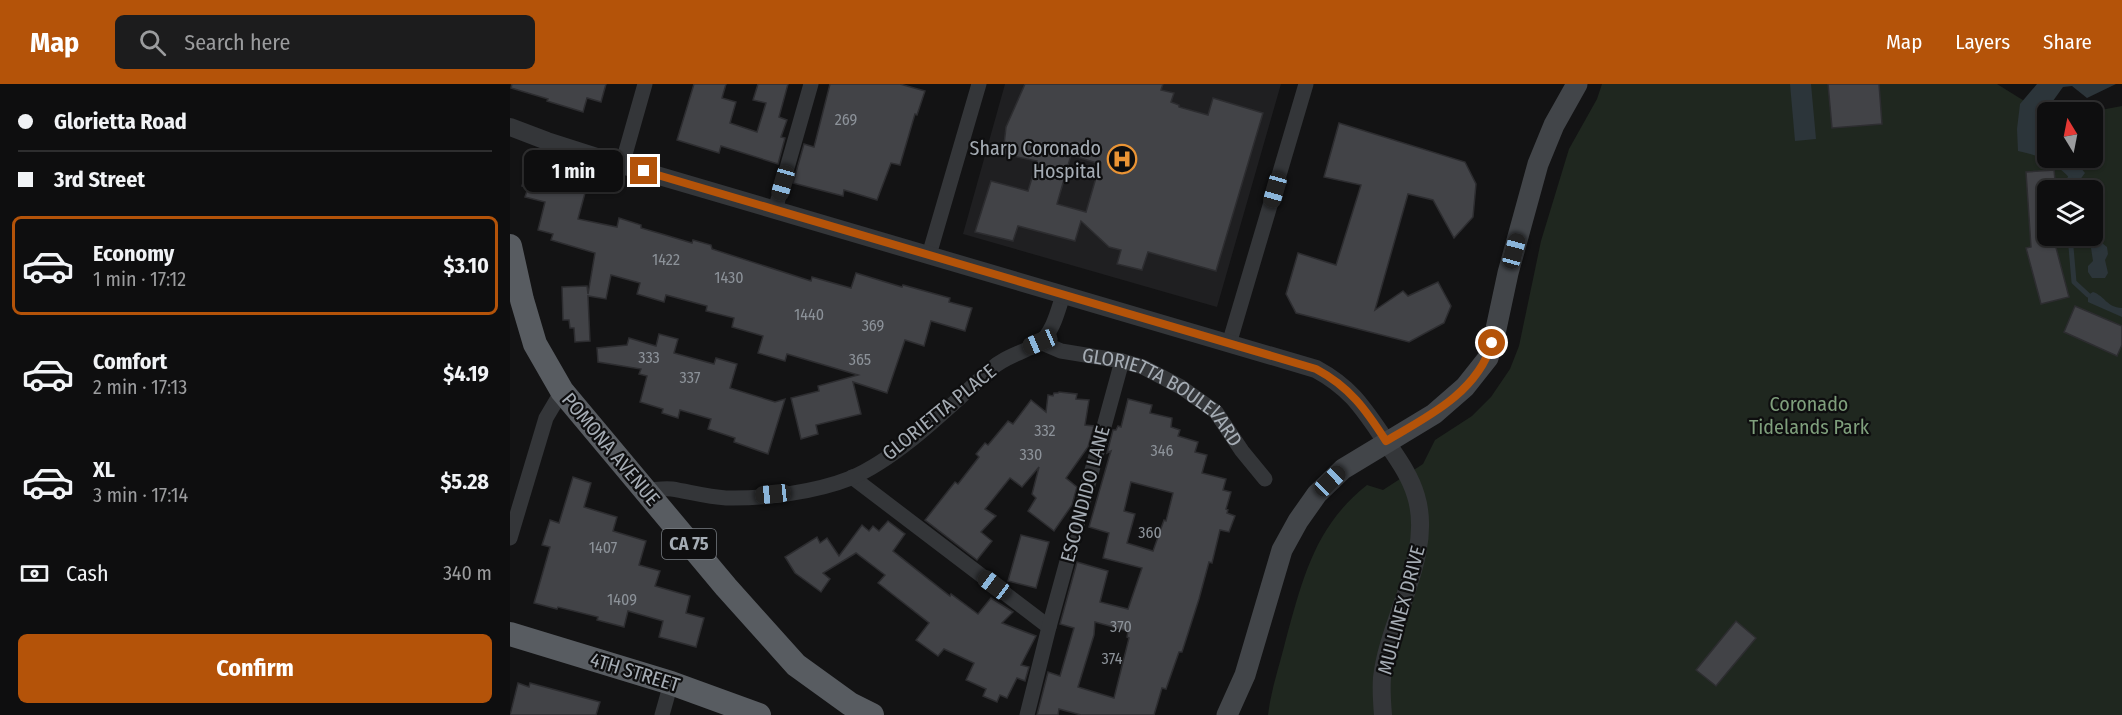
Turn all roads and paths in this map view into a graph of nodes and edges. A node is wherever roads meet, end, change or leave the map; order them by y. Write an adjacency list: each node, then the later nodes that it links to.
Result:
1 (645, 84): 9 (street)
2 (811, 84): 10 (street)
3 (978, 84): 12 (street)
4 (1306, 84): 15 (street)
5 (1577, 84): 18 (main road)
6 (510, 127): 8 (street)
7 (510, 141): 8 (street)
8 (547, 141): 9 (street, MULLINEX DRIVE)
9 (622, 165): 10 (street, MULLINEX DRIVE)
10 (775, 210): 12 (street, MULLINEX DRIVE)
11 (510, 246): 17 (highway, POMONA AVENUE / CA 75)
12 (929, 255): 13 (street, MULLINEX DRIVE)
13 (1063, 295): 14 (street); 15 (street, MULLINEX DRIVE)
14 (1040, 342): 16 (street, GLORIETTA BOULEVARD); 19 (street, GLORIETTA PLACE)
15 (1229, 344): 18 (street, MULLINEX DRIVE)
16 (1122, 361): 20 (street, GLORIETTA BOULEVARD); 23 (street, ESCONDIDO LANE)
17 (562, 391): 21 (highway, POMONA AVENUE / CA 75); 22 (street)
18 (1386, 441): 25 (main road); 33 (street, MULLINEX DRIVE)
19 (852, 477): 21 (street, GLORIETTA PLACE); 23 (street)
20 (1265, 479)
21 (645, 490): 29 (highway, POMONA AVENUE / CA 75)
22 (510, 538)
23 (1049, 627): 30 (street, ESCONDIDO LANE)
24 (510, 634): 26 (highway, 4TH STREET)
25 (1245, 675): 31 (main road); 32 (main road)
26 (671, 683): 27 (street); 28 (highway, 4TH STREET)
27 (662, 715)
28 (759, 715)
29 (872, 715)
30 (1027, 715)
31 (1227, 715)
32 (1242, 715)
33 (1383, 715)

